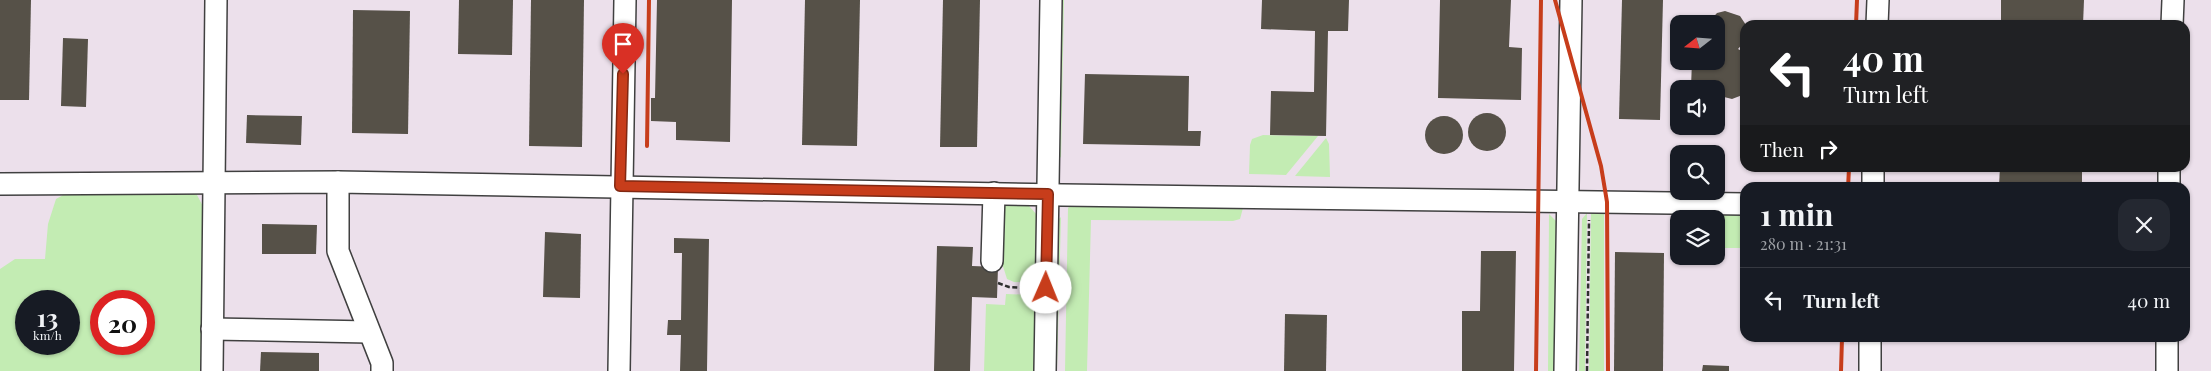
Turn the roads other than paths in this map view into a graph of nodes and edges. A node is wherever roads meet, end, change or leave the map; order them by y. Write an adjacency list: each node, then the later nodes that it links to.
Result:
1 (216, 0): 9 (street)
2 (625, 0): 12 (street)
3 (1051, 0): 14 (street)
4 (1572, 0): 15 (street)
5 (1878, 0): 7 (street)
6 (2173, 0): 8 (street)
7 (1877, 20)
8 (2172, 20)
9 (214, 182): 10 (street); 11 (street); 18 (street)
10 (338, 182): 12 (street); 19 (street)
11 (0, 184)
12 (620, 186): 13 (street); 24 (street)
13 (994, 193): 14 (street); 17 (street)
14 (1048, 194): 15 (street); 25 (street)
15 (1567, 201): 16 (street); 26 (street)
16 (1740, 204)
17 (992, 261)
18 (212, 329): 19 (street); 22 (street)
19 (369, 332): 23 (street)
20 (1870, 342): 27 (street)
21 (2167, 342): 28 (street)
22 (212, 371)
23 (382, 371)
24 (619, 371)
25 (1045, 371)
26 (1565, 371)
27 (1870, 371)
28 (2167, 371)

